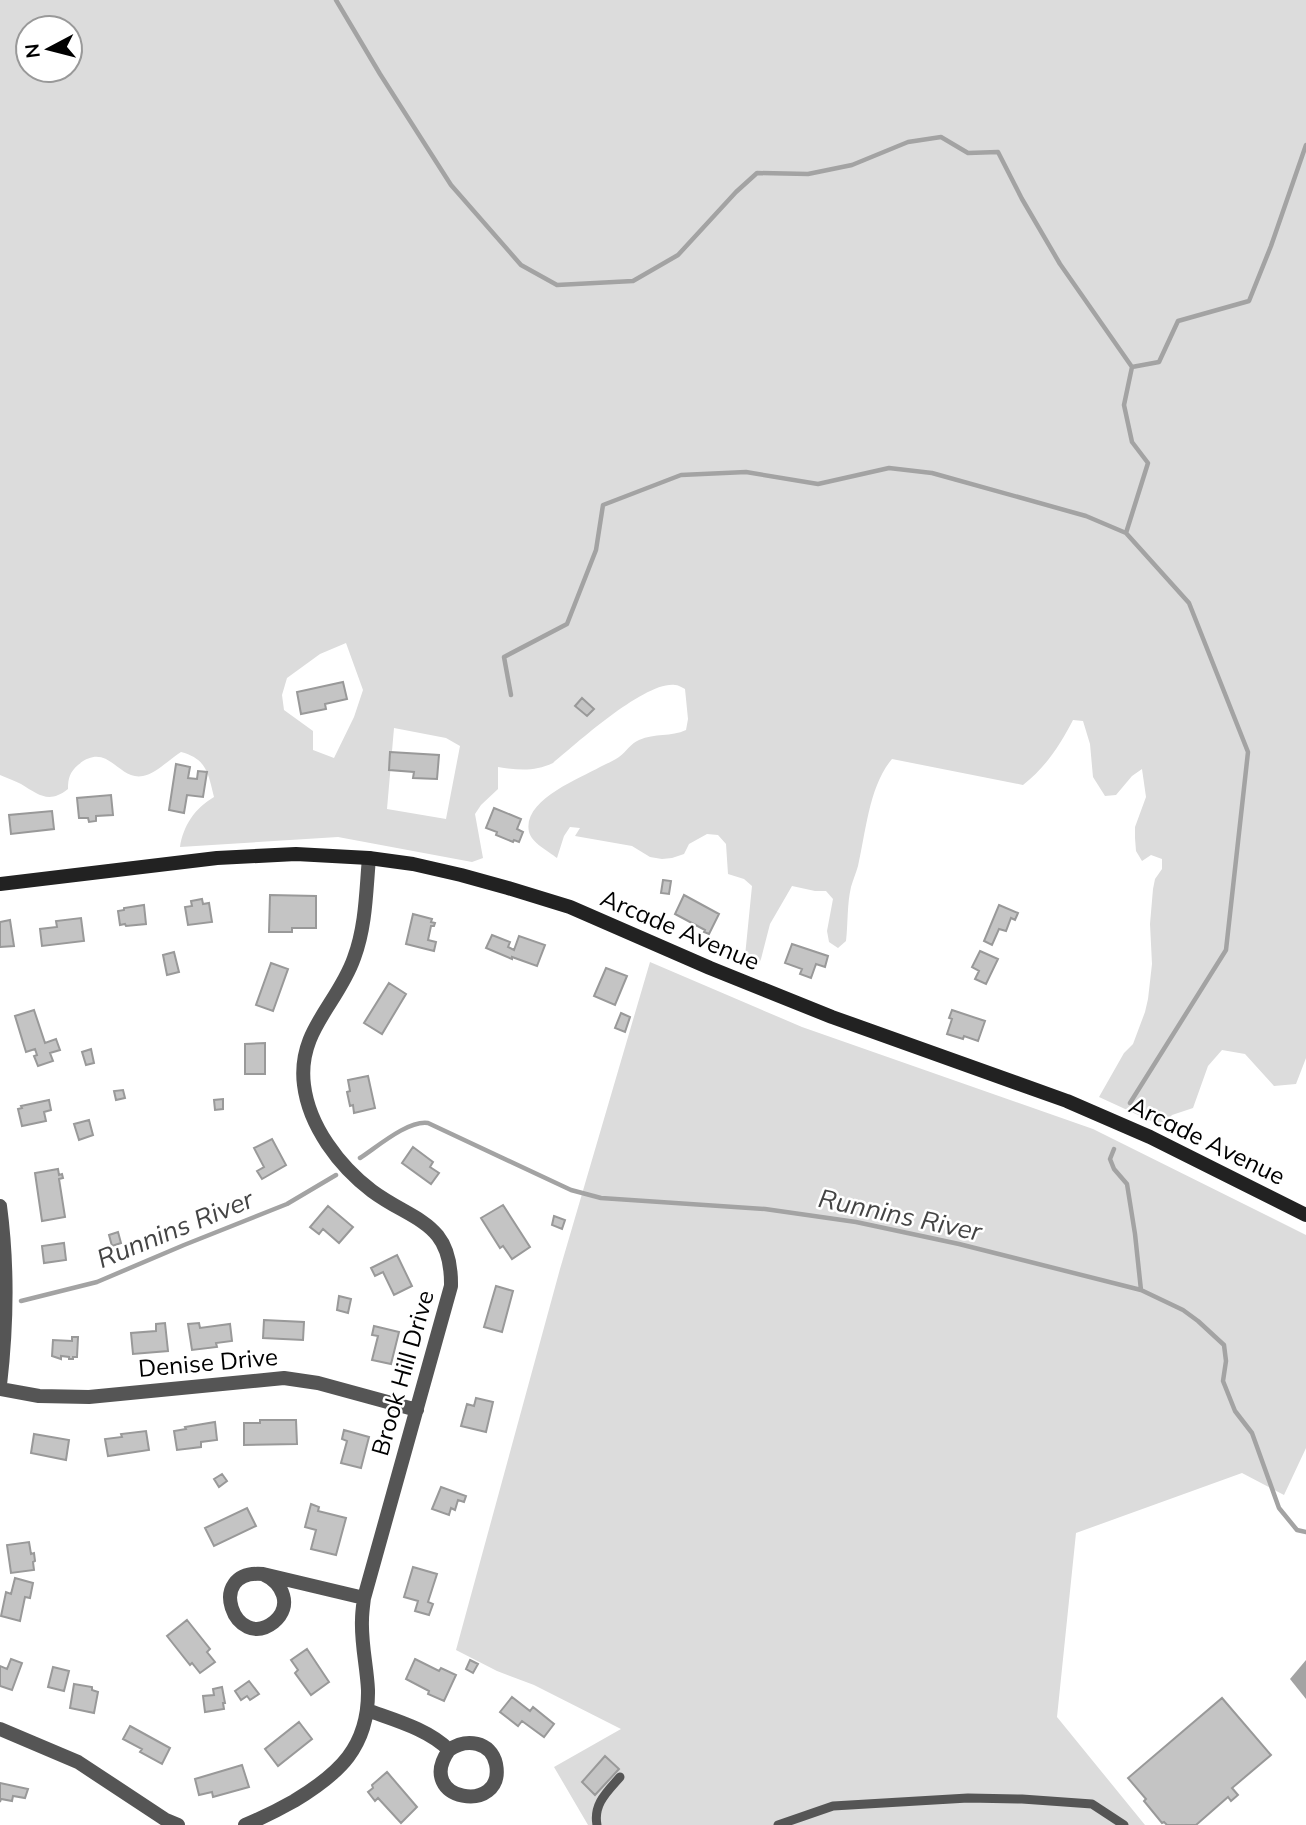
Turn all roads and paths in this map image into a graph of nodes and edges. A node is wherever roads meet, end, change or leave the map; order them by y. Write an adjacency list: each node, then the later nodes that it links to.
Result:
1 (369, 858): 2 (main road, Arcade Avenue); 4 (main road, Arcade Avenue); 6 (street, Brook Hill Drive)
2 (0, 884)
3 (0, 1206): 5 (street)
4 (1306, 1214)
5 (0, 1387): 6 (street, Denise Drive)
6 (416, 1410): 9 (street, Brook Hill Drive)
7 (263, 1574): 8 (street); 10 (street); 10 (street)
8 (319, 1588): 9 (street); 10 (street)
9 (364, 1598): 11 (street, Brook Hill Drive)
10 (282, 1612)
11 (367, 1710): 13 (street); 16 (street, Brook Hill Drive)
12 (0, 1729): 15 (street)
13 (449, 1750)
14 (620, 1777): 17 (lane)
15 (178, 1825)
16 (245, 1825)
17 (597, 1825)
18 (778, 1825): 19 (lane)
19 (1124, 1825)

